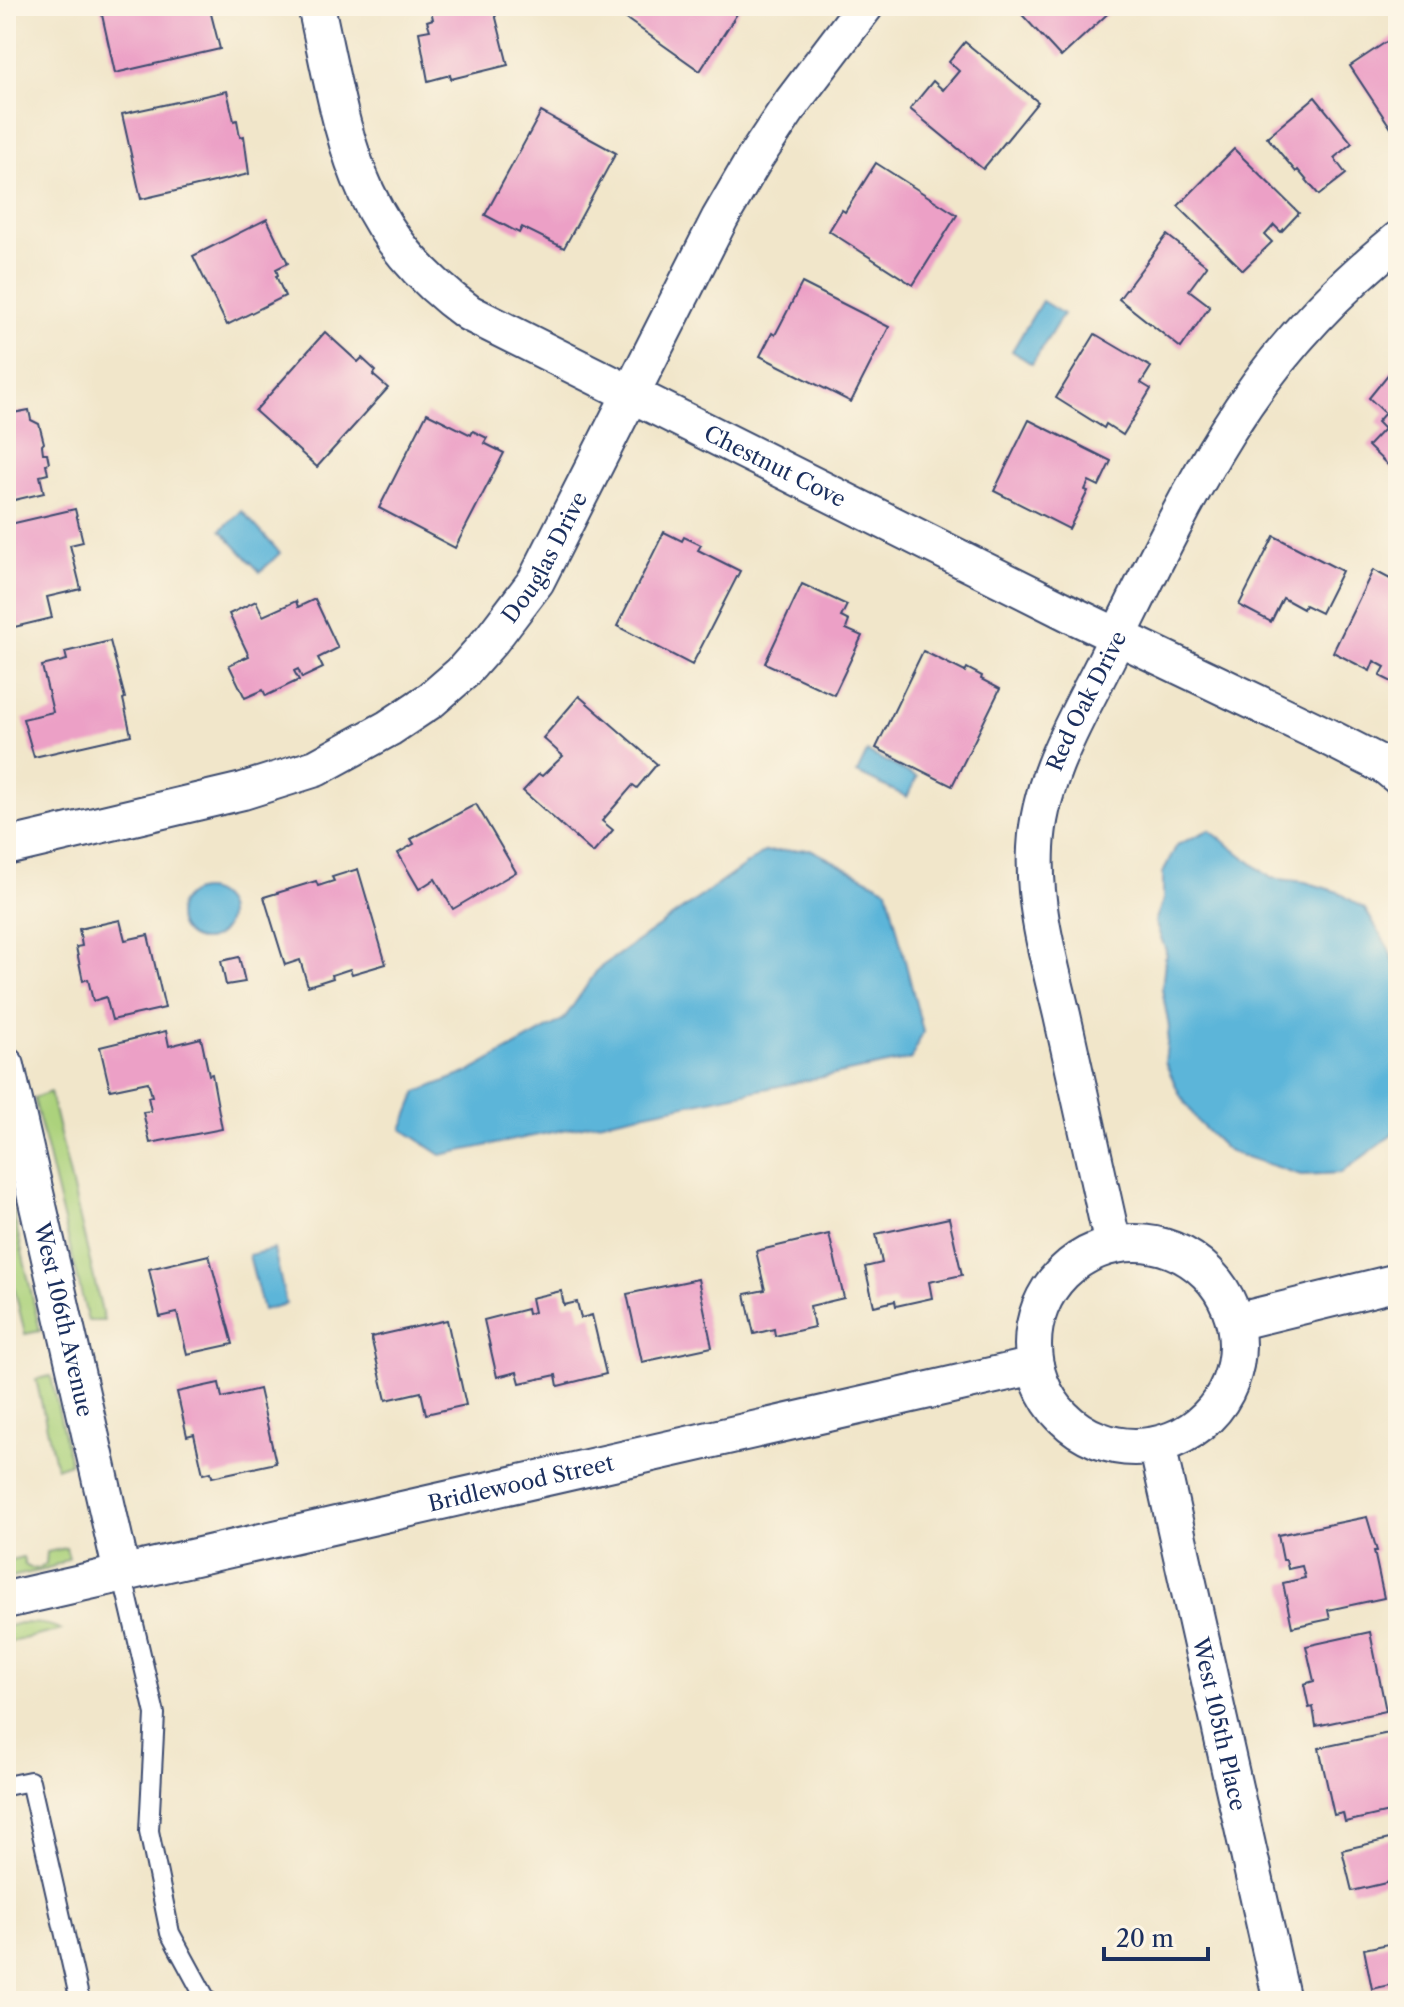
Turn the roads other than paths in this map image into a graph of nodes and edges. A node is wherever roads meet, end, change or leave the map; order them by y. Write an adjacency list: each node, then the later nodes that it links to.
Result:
1 (316, 6): 4 (street, Chestnut Cove)
2 (865, 6): 4 (street, Douglas Drive)
3 (1398, 240): 5 (street, Red Oak Drive)
4 (631, 396): 5 (street, Chestnut Cove); 7 (street, Douglas Drive)
5 (1118, 637): 6 (street, Chestnut Cove); 9 (street, Red Oak Drive)
6 (1398, 776)
7 (6, 847)
8 (6, 1066): 14 (street, West 106th Avenue)
9 (1113, 1245): 11 (street); 12 (street)
10 (1398, 1282): 11 (street)
11 (1235, 1322): 13 (street)
12 (1035, 1366): 13 (street); 14 (street, Bridlewood Street)
13 (1157, 1445): 19 (street, West 105th Place)
14 (122, 1573): 15 (street, Bridlewood Street); 17 (lane)
15 (6, 1600)
16 (6, 1786): 18 (lane)
17 (201, 2000)
18 (80, 2001)
19 (1282, 2001)

